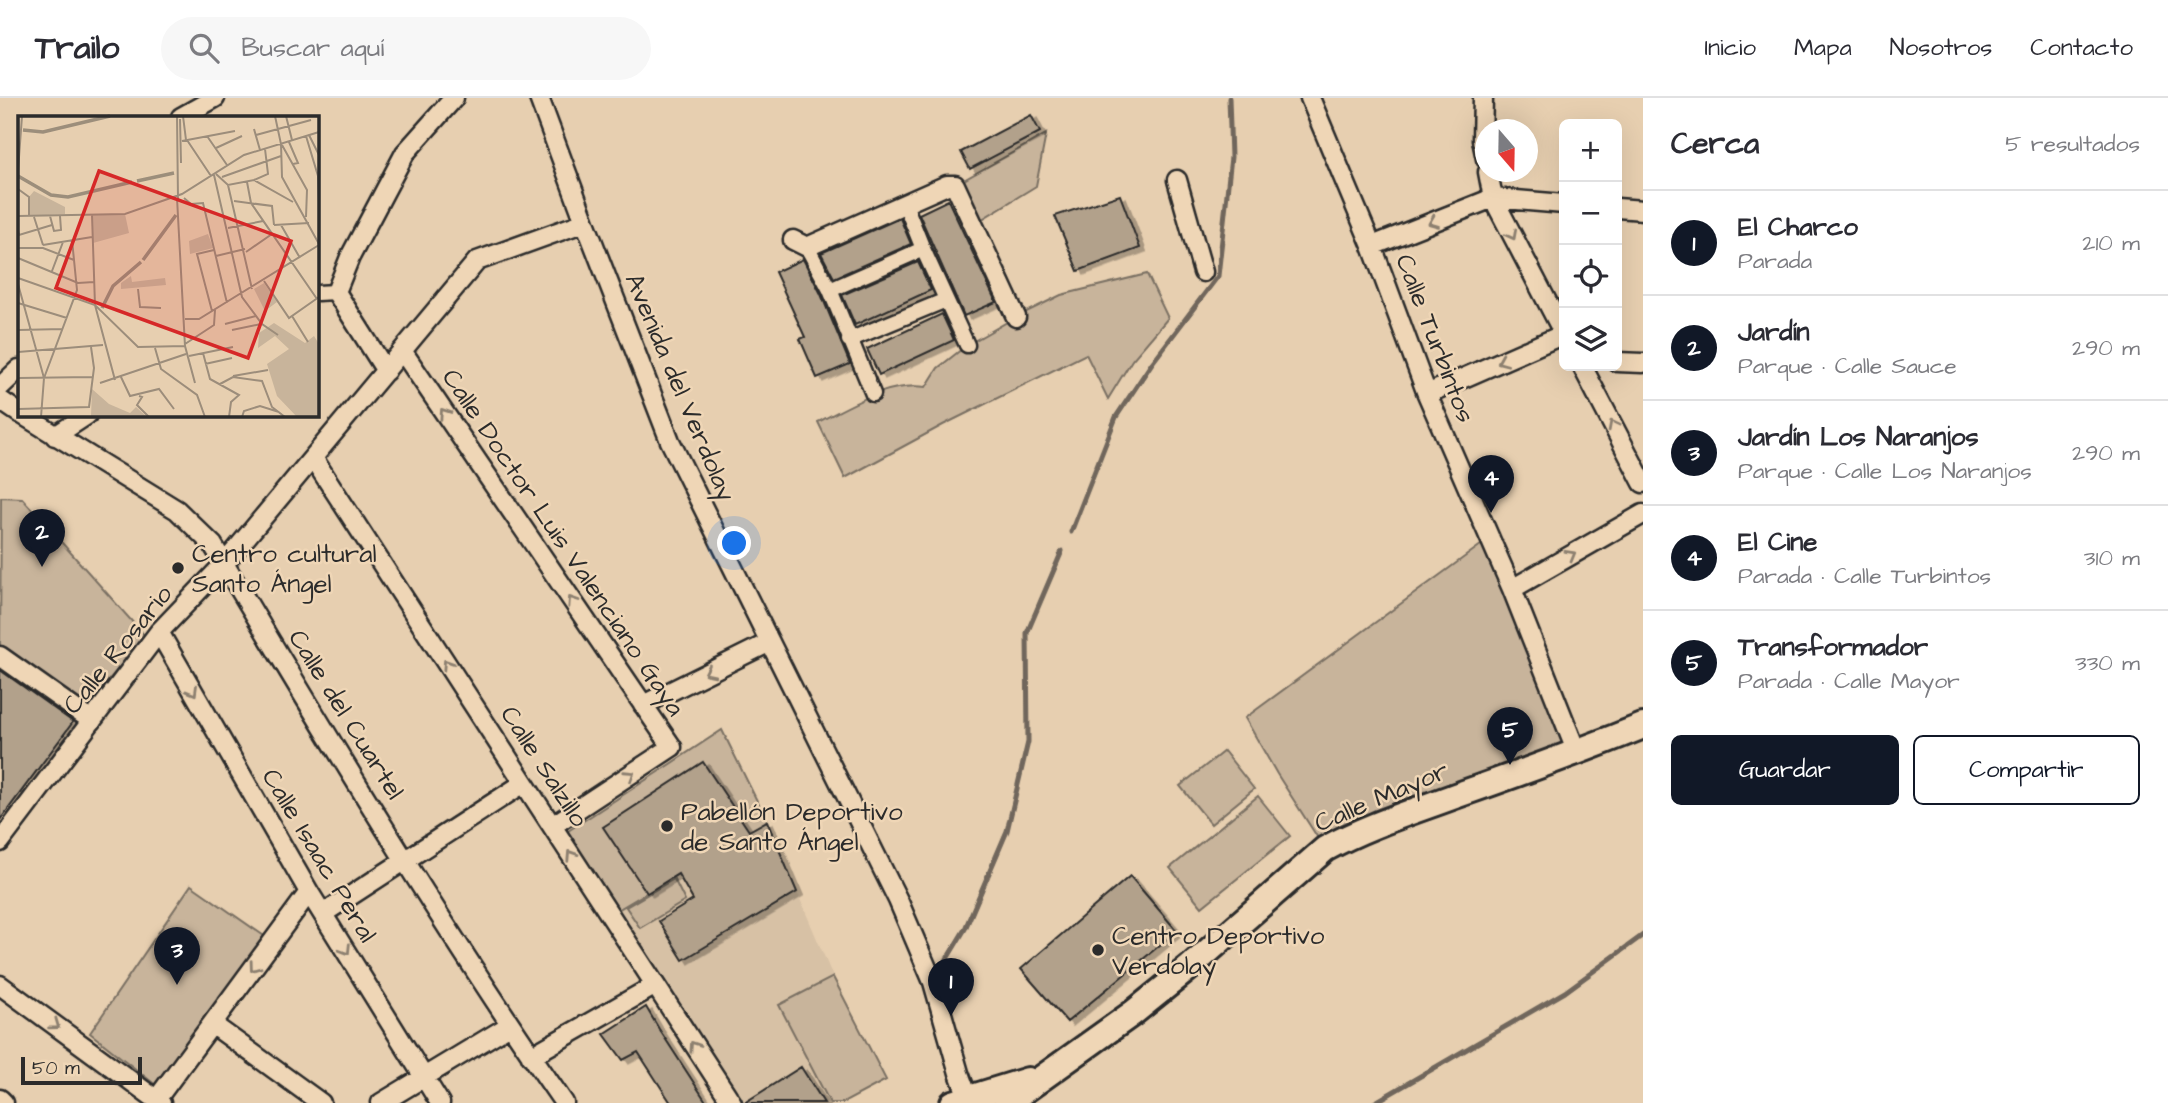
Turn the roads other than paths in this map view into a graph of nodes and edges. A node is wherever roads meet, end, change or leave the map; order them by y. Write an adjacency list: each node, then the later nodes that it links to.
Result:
1 (215, 98): 6 (street)
2 (454, 98): 21 (street)
3 (539, 98): 15 (street, Avenida del Verdolay)
4 (1310, 98): 17 (street, Calle Turbintos)
5 (1483, 98): 7 (street)
6 (183, 116)
7 (1482, 119)
8 (1177, 180): 19 (street)
9 (1490, 182): 10 (street)
10 (1493, 198): 12 (street); 17 (street, one-way to 17); 25 (street, one-way to 25)
11 (905, 204): 16 (street); 18 (street); 24 (street)
12 (1559, 204)
13 (1622, 208): 14 (street)
14 (1643, 210)
15 (585, 222): 29 (street, Calle Rosario); 49 (street, Avenida del Verdolay)
16 (800, 244): 20 (street)
17 (1372, 246): 37 (street, Calle Turbintos)
18 (923, 249): 20 (street); 23 (street)
19 (1203, 272)
20 (830, 290): 27 (street)
21 (337, 292): 22 (street); 33 (street)
22 (318, 293)
23 (946, 300): 27 (street); 28 (street)
24 (1016, 317)
25 (1559, 324)
26 (1559, 336): 37 (street, one-way to 37)
27 (849, 340): 36 (street)
28 (967, 345)
29 (402, 352): 33 (street, Calle Rosario); 51 (street, Calle Doctor Luis Valenciano Gaya, one-way to 29)
30 (1622, 362): 31 (street)
31 (1643, 363)
32 (18, 370): 35 (street)
33 (386, 371): 43 (street, Calle Rosario)
34 (1585, 371): 44 (street, one-way to 34)
35 (0, 387)
36 (873, 394)
37 (1427, 394): 47 (street, Calle Turbintos)
38 (0, 400): 39 (street, Calle del Cuartel)
39 (18, 412)
40 (24, 416): 42 (street, Calle del Cuartel)
41 (85, 416): 42 (street)
42 (55, 436): 46 (street, Calle del Cuartel)
43 (313, 458): 46 (street, Calle Rosario); 55 (street, Calle Salzillo, one-way to 43)
44 (1643, 484)
45 (1643, 514): 47 (street, one-way to 45)
46 (224, 564): 48 (street, Calle Rosario); 58 (street, Calle del Cuartel)
47 (1511, 589): 54 (street, Calle Turbintos)
48 (159, 632): 52 (street, Calle Rosario); 59 (street, Calle Isaac Peral, one-way to 59)
49 (770, 642): 51 (street, one-way to 51); 70 (street, Avenida del Verdolay)
50 (0, 656): 52 (street)
51 (643, 705): 56 (street, Calle Doctor Luis Valenciano Gaya, one-way to 51)
52 (92, 721): 57 (street, Calle Rosario)
53 (1643, 726): 54 (main road, Calle Mayor)
54 (1577, 753): 66 (main road, Calle Mayor)
55 (524, 783): 56 (street, Calle Salzillo); 58 (street)
56 (552, 826): 62 (street, Calle Salzillo, one-way to 56)
57 (0, 842)
58 (406, 860): 60 (street); 64 (street, Calle del Cuartel)
59 (309, 892): 60 (street, Calle Isaac Peral); 63 (street, one-way to 63)
60 (324, 914): 67 (street, Calle Isaac Peral, one-way to 67)
61 (0, 985): 69 (street, one-way to 69)
62 (654, 986): 65 (street); 76 (street, Calle Salzillo, one-way to 62)
63 (212, 1024): 69 (street); 72 (street)
64 (510, 1025): 65 (street, Calle del Cuartel); 67 (street)
65 (531, 1056): 75 (street, Calle del Cuartel)
66 (1046, 1076): 70 (main road); 77 (main road, Calle Mayor)
67 (424, 1077): 73 (street); 74 (street, Calle Isaac Peral)
68 (0, 1099): 71 (street)
69 (159, 1101)
70 (960, 1102)
71 (4, 1103)
72 (321, 1103)
73 (381, 1103)
74 (440, 1103)
75 (564, 1103)
76 (732, 1103)
77 (1007, 1103)

